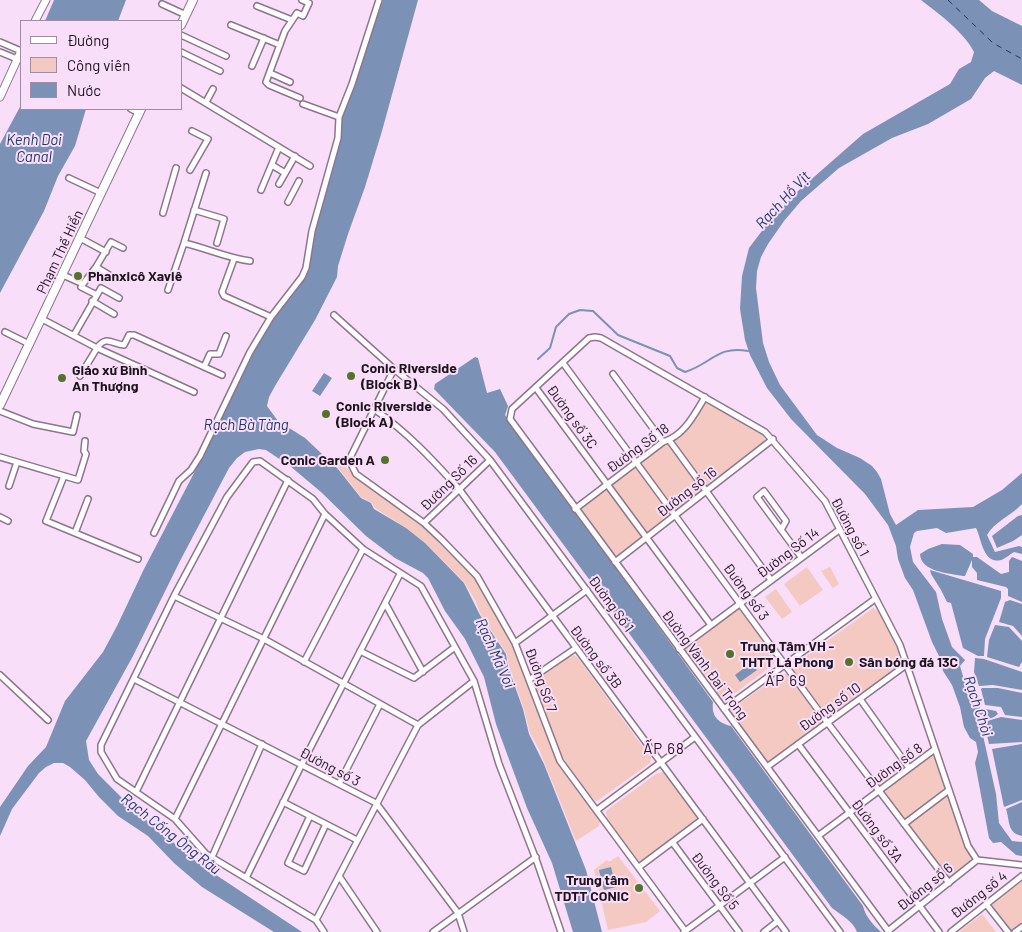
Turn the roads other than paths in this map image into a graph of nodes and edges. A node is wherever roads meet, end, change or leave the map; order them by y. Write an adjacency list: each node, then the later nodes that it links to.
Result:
1 (46, 0): 8 (street)
2 (193, 0): 7 (main road)
3 (302, 0): 9 (street)
4 (380, 0): 33 (street)
5 (162, 4): 7 (street)
6 (257, 6): 9 (street)
7 (186, 15): 10 (main road)
8 (36, 20)
9 (292, 20): 15 (street)
10 (182, 23)
11 (231, 25): 13 (street)
12 (182, 35): 20 (street)
13 (264, 38): 15 (street); 22 (street)
14 (0, 42): 16 (street)
15 (280, 46): 24 (street)
16 (20, 51)
17 (0, 52): 21 (street)
18 (182, 52): 23 (street)
19 (20, 53): 21 (street)
20 (226, 56)
21 (17, 59): 28 (street)
22 (252, 66)
23 (220, 71)
24 (270, 73): 25 (street); 29 (street)
25 (290, 82)
26 (182, 89): 30 (street)
27 (213, 89): 30 (street)
28 (0, 96)
29 (300, 98)
30 (206, 102): 35 (street)
31 (303, 104): 33 (street)
32 (140, 111): 47 (main road, Phạm Thế Hiển)
33 (339, 117): 68 (street)
34 (192, 130): 40 (street)
35 (279, 146): 36 (street); 37 (street)
36 (295, 156): 38 (street); 41 (street)
37 (272, 165): 41 (street); 46 (street)
38 (310, 166)
39 (176, 168): 50 (street)
40 (190, 170)
41 (285, 172): 45 (street)
42 (206, 173): 49 (street)
43 (69, 178): 47 (street)
44 (299, 181): 48 (street)
45 (279, 184)
46 (261, 190)
47 (101, 193): 51 (main road, Phạm Thế Hiển)
48 (288, 202)
49 (194, 210): 52 (street); 53 (street)
50 (163, 213)
51 (80, 238): 55 (street); 59 (main road, Phạm Thế Hiển)
52 (184, 243): 56 (street); 62 (street)
53 (217, 243)
54 (123, 248): 55 (street)
55 (106, 252): 58 (street)
56 (234, 259): 57 (street); 68 (street)
57 (250, 261)
58 (96, 267): 60 (street); 61 (street)
59 (62, 275): 61 (street); 69 (main road, Phạm Thế Hiển)
60 (114, 278)
61 (83, 284): 63 (street)
62 (168, 290)
63 (97, 295): 64 (street); 65 (street)
64 (119, 298)
65 (92, 301): 66 (street); 71 (street)
66 (114, 314)
67 (334, 315): 77 (street, Đường Số 1)
68 (271, 317): 112 (street)
69 (42, 319): 71 (street); 73 (main road, Phạm Thế Hiển)
70 (4, 332): 73 (street)
71 (74, 335): 74 (street)
72 (226, 336): 76 (street)
73 (29, 344): 84 (main road, Phạm Thế Hiển)
74 (97, 348): 76 (street); 80 (street); 82 (street)
75 (563, 363): 81 (street, Đường số 1); 83 (street, Đường số 1); 95 (street, Đường số 3)
76 (204, 367): 79 (street)
77 (394, 369): 85 (street); 93 (street, Đường Số 1)
78 (613, 374): 91 (street, Đường số 3)
79 (222, 375)
80 (80, 376)
81 (536, 388): 86 (street, Đường số 1); 98 (street, Đường số 3C)
82 (194, 392)
83 (705, 397): 89 (street, Đường số 1); 91 (street, Đường Số 18)
84 (0, 404)
85 (374, 409): 100 (street, Đường số 3B); 108 (street, Đường Số 7)
86 (512, 409): 103 (street, Đường Vành Đai Trong)
87 (0, 411): 88 (street)
88 (76, 415)
89 (773, 439): 101 (street, Đường số 16); 110 (street, Đường số 1)
90 (85, 441): 96 (street)
91 (666, 441): 95 (street, Đường Số 18); 101 (street, Đường số 3)
92 (0, 457): 94 (street)
93 (490, 460): 100 (street, Đường Số 16); 120 (street, Đường Số 1)
94 (17, 462): 96 (street); 99 (street)
95 (637, 462): 98 (street, Đường Số 18); 105 (street, Đường số 3)
96 (64, 476): 111 (street)
97 (288, 480): 104 (street); 121 (street); 126 (street)
98 (607, 484): 103 (street, Đường Số 18); 113 (street)
99 (9, 486)
100 (459, 489): 108 (street, Đường Số 16); 125 (street, Đường số 3B)
101 (706, 491): 105 (street, Đường số 16); 119 (street, Đường số 3)
102 (88, 499): 111 (street)
103 (575, 509): 117 (street, Đường Vành Đai Trong)
104 (325, 514): 114 (street); 128 (street)
105 (675, 515): 113 (street, Đường số 16); 124 (street, Đường số 3)
106 (0, 517): 107 (street)
107 (8, 520)
108 (424, 523): 129 (street, Đường Số 7)
109 (781, 530): 109 (street); 115 (street)
110 (839, 530): 115 (street, Đường Số 14); 122 (street, Đường số 1)
111 (75, 533): 116 (street)
112 (154, 533)
113 (646, 537): 117 (street, Đường số 16); 127 (street)
114 (364, 549): 118 (street); 134 (street)
115 (801, 558): 119 (street, Đường Số 14)
116 (138, 559)
117 (615, 562): 132 (street, Đường Vành Đai Trong)
118 (400, 574): 123 (street); 130 (street)
119 (771, 580): 124 (street, Đường Số 14)
120 (587, 590): 125 (street); 151 (street, Đường Số 1)
121 (174, 596): 126 (street); 139 (street)
122 (875, 599): 135 (street); 136 (street, Đường số 1)
123 (385, 603): 133 (street); 137 (street)
124 (740, 603): 127 (street, Đường Số 14); 135 (street, Đường số 3)
125 (552, 616): 129 (street); 131 (street, Đường số 3B)
126 (220, 618): 128 (street); 144 (street)
127 (711, 625): 132 (street, Đường Số 14)
128 (264, 639): 134 (street); 149 (street)
129 (515, 643): 140 (street, Đường Số 7)
130 (455, 647): 137 (street); 141 (street)
131 (576, 648): 140 (street); 155 (street, Đường số 3B)
132 (679, 649): 146 (street, Đường Vành Đai Trong)
133 (360, 651): 137 (street); 142 (street)
134 (304, 662): 142 (street)
135 (785, 664): 146 (street); 148 (street, Đường số 3)
136 (906, 665): 143 (street, Đường số 10); 154 (street, Đường số 1)
137 (423, 672)
138 (0, 675): 147 (street)
139 (134, 679): 144 (street, Đường số 3); 162 (street)
140 (529, 680): 165 (street, Đường Số 7)
141 (474, 681): 150 (street); 176 (street)
142 (343, 684): 145 (street); 156 (street)
143 (860, 699): 148 (street, Đường số 10); 158 (street)
144 (178, 702): 149 (street, Đường số 3); 162 (street)
145 (380, 704): 150 (street); 159 (street)
146 (724, 709): 157 (street, Đường Vành Đai Trong)
147 (48, 720)
148 (828, 722): 153 (street, Đường số 10); 160 (street, Đường số 3)
149 (222, 724): 152 (street, Đường số 3); 169 (street)
150 (418, 724): 164 (street)
151 (695, 737): 155 (street); 177 (street, Đường Số 1)
152 (262, 744): 156 (street, Đường số 3); 175 (street)
153 (798, 744): 157 (street, Đường số 10); 166 (street, Đường số 3A)
154 (935, 749): 158 (street, Đường số 8); 161 (street, Đường số 1)
155 (661, 763): 165 (street); 168 (street, Đường số 3B)
156 (302, 764): 159 (street, Đường số 3); 163 (street)
157 (767, 767): 172 (street, Đường Vành Đai Trong)
158 (909, 768): 160 (street, Đường số 8)
159 (339, 784): 164 (street, Đường số 3)
160 (879, 790): 166 (street, Đường số 8); 171 (street, Đường số 3)
161 (949, 790): 171 (street); 178 (street, Đường số 1)
162 (136, 792): 169 (street)
163 (283, 802): 167 (street); 183 (street)
164 (376, 803): 173 (street); 189 (street, Đường số 3)
165 (597, 810): 180 (street, Đường Số 7)
166 (849, 813): 172 (street, Đường số 8); 188 (street, Đường số 3A)
167 (310, 816): 170 (street); 170 (street)
168 (703, 819): 174 (street); 184 (street, Đường số 3B)
169 (175, 820): 175 (street)
170 (326, 824): 173 (street)
171 (904, 824): 185 (street, Đường số 3)
172 (818, 836): 193 (street, Đường Vành Đai Trong)
173 (357, 840): 181 (street)
174 (673, 843): 180 (street); 187 (street, Đường Số 5)
175 (212, 857): 183 (street)
176 (536, 857): 189 (street); 198 (street)
177 (785, 857): 184 (street); 203 (street, Đường Số 1)
178 (977, 860): 179 (street); 185 (street, Đường số 6)
179 (1022, 865)
180 (639, 867): 199 (street, Đường Số 7)
181 (339, 876): 190 (street); 195 (street)
182 (1022, 876): 186 (street, Đường số 4)
183 (246, 878): 190 (street)
184 (751, 883): 187 (street); 191 (street, Đường số 3B)
185 (948, 883): 188 (street, Đường số 6)
186 (986, 904): 205 (street, Đường số 4); 206 (street)
187 (720, 906): 199 (street); 200 (street, Đường Số 5)
188 (919, 906): 193 (street, Đường số 6); 204 (street, Đường số 3A)
189 (458, 913): 196 (street); 197 (street, Đường số 3)
190 (316, 920): 194 (street)
191 (778, 921): 201 (street); 202 (street, Đường số 3B)
192 (1022, 927): 207 (street)
193 (889, 931)
194 (324, 932)
195 (376, 932)
196 (433, 932)
197 (464, 932)
198 (561, 932)
199 (685, 932)
200 (739, 932)
201 (764, 932)
202 (786, 932)
203 (840, 932)
204 (939, 932)
205 (951, 932)
206 (1008, 932)
207 (1015, 932)

